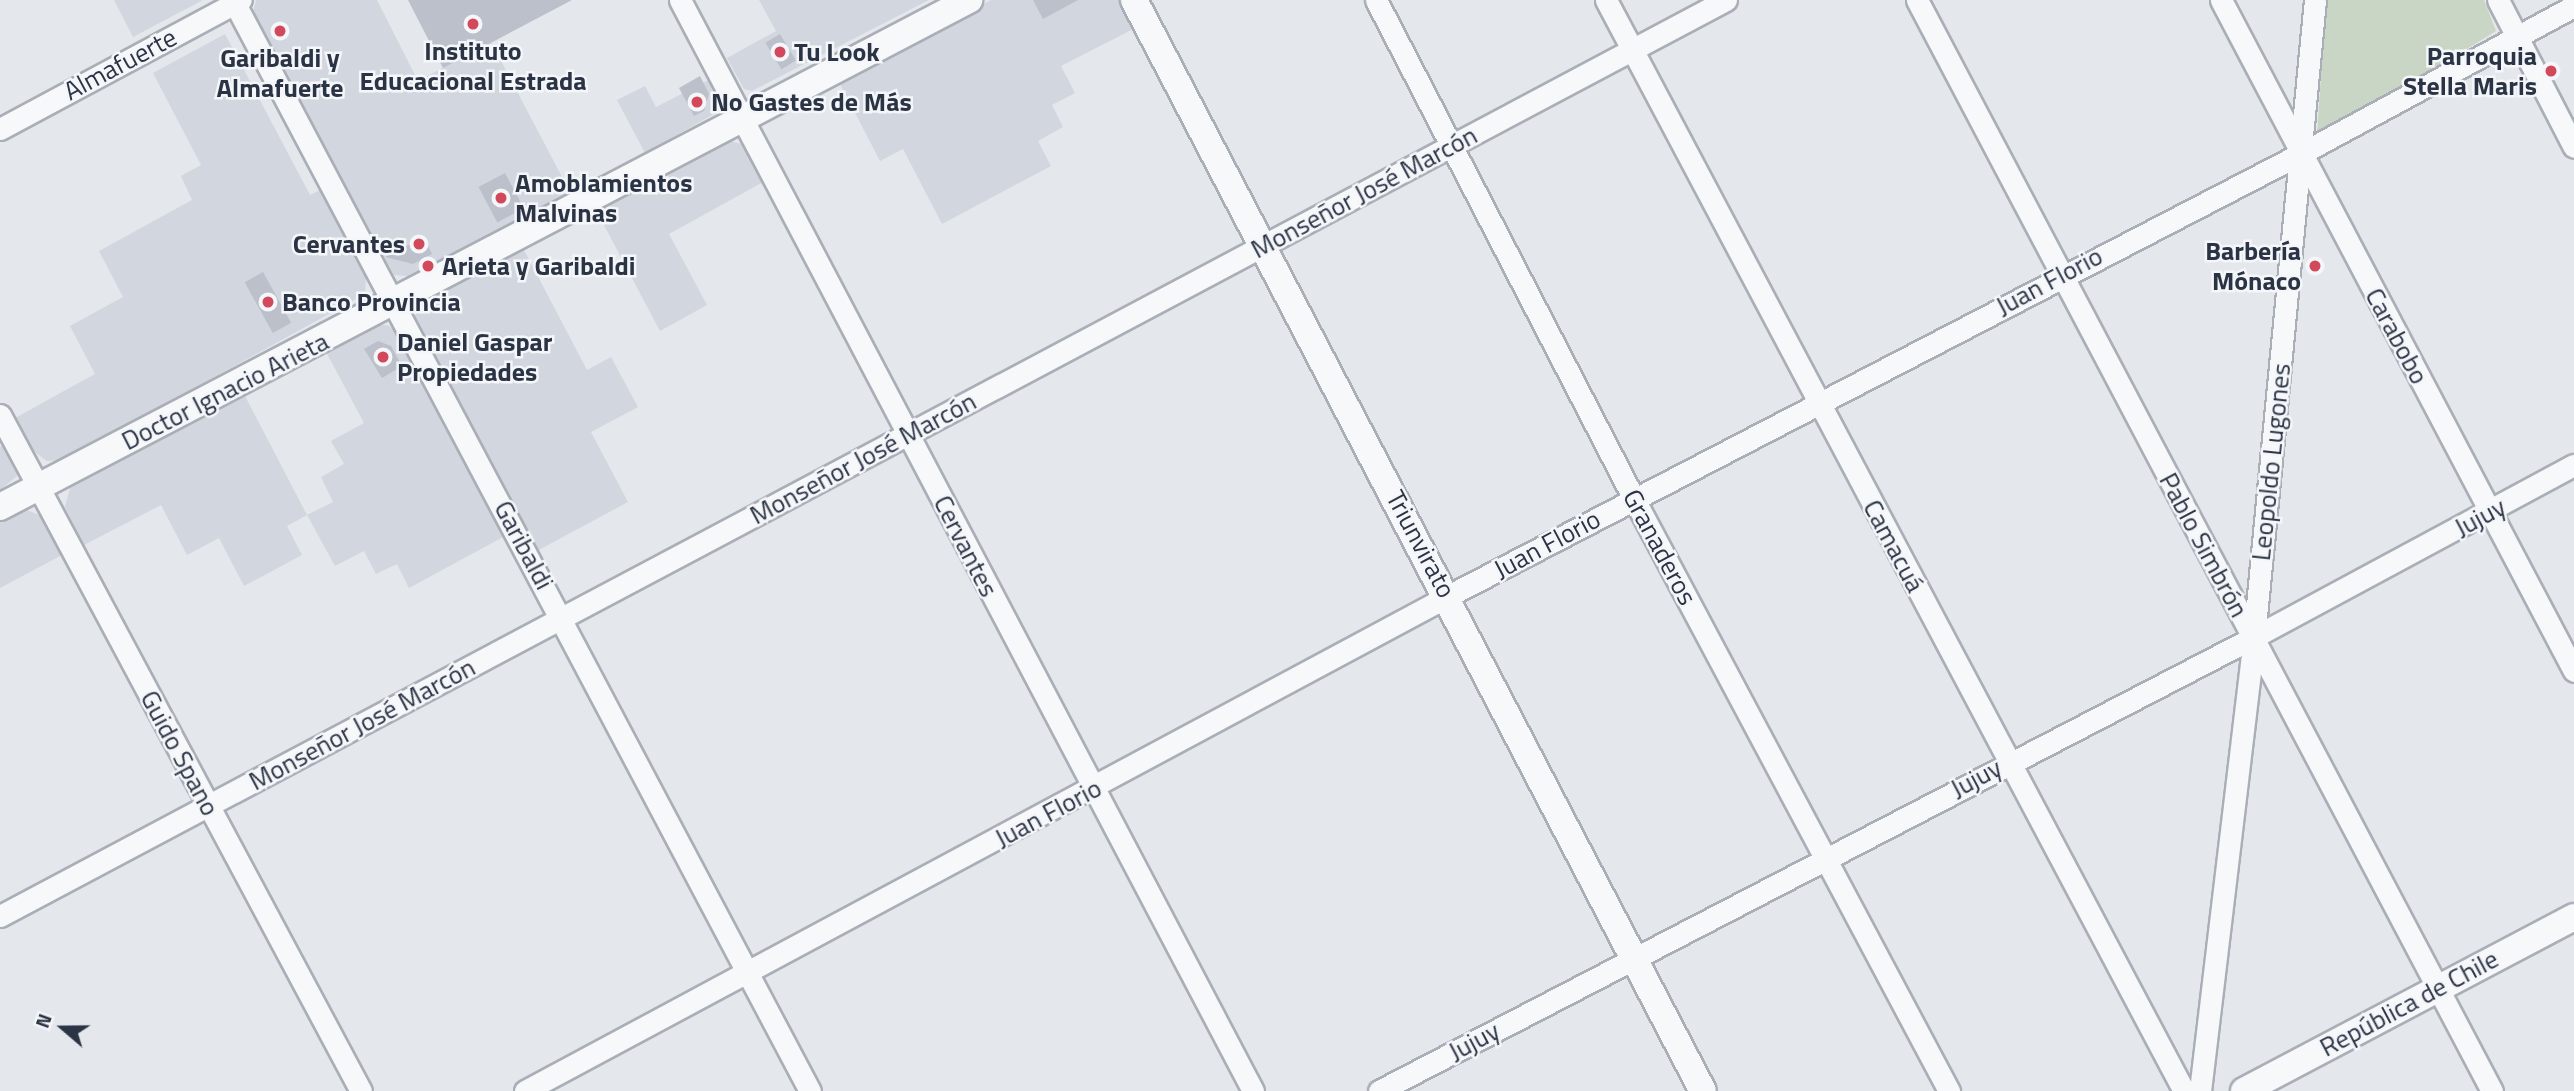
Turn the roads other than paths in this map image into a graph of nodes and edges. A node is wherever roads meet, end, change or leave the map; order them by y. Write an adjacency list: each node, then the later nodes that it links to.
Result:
1 (680, 0): 15 (street, Cervantes)
2 (969, 0): 15 (street, Doctor Ignacio Arieta)
3 (1134, 0): 20 (street, Triunvirato)
4 (1376, 0): 17 (street, Granaderos)
5 (1606, 0): 14 (street, Camacuá)
6 (1726, 0): 14 (street, Monseñor José Marcón)
7 (1917, 0): 21 (street, Pablo Simbrón)
8 (2221, 0): 19 (street, Carabobo)
9 (2315, 0): 19 (street, Leopoldo Lugones)
10 (2498, 0): 13 (street)
11 (236, 1): 16 (street, Almafuerte); 22 (street, Garibaldi)
12 (2574, 6): 13 (street, Juan Florio)
13 (2516, 37): 18 (street); 19 (street, Juan Florio)
14 (1633, 50): 17 (street, Monseñor José Marcón); 23 (street, Camacuá)
15 (741, 117): 22 (street, Doctor Ignacio Arieta); 25 (street, Cervantes)
16 (0, 128)
17 (1451, 146): 20 (street, Monseñor José Marcón); 28 (street, Granaderos)
18 (2574, 147)
19 (2302, 153): 21 (street, Juan Florio); 30 (street, Carabobo); 33 (street, Leopoldo Lugones)
20 (1263, 244): 25 (street, Monseñor José Marcón); 31 (street, Triunvirato)
21 (2059, 275): 23 (street, Juan Florio); 33 (street, Pablo Simbrón)
22 (397, 303): 27 (street, Doctor Ignacio Arieta); 32 (street, Garibaldi)
23 (1818, 405): 28 (street, Juan Florio); 35 (street, Camacuá)
24 (0, 415): 27 (street, Guido Spano)
25 (908, 434): 32 (street, Monseñor José Marcón); 36 (street, Cervantes)
26 (2574, 465): 30 (street, Jujuy)
27 (38, 486): 29 (street, Doctor Ignacio Arieta); 37 (street, Guido Spano)
28 (1634, 499): 31 (street, Juan Florio); 38 (street, Granaderos)
29 (0, 507)
30 (2489, 513): 33 (street, Jujuy); 34 (street, Carabobo)
31 (1448, 596): 36 (street, Juan Florio); 41 (street, Triunvirato)
32 (562, 618): 37 (street, Monseñor José Marcón); 42 (street, Garibaldi)
33 (2253, 637): 35 (street, Jujuy); 43 (street, Pablo Simbrón); 52 (street, Leopoldo Lugones)
34 (2574, 671)
35 (2010, 761): 38 (street, Jujuy); 51 (street, Camacuá)
36 (1093, 790): 42 (street, Juan Florio); 47 (street, Cervantes)
37 (208, 806): 39 (street, Monseñor José Marcón); 44 (street, Guido Spano)
38 (1825, 858): 41 (street, Jujuy); 50 (street, Granaderos)
39 (0, 916)
40 (2574, 917): 43 (street, República de Chile)
41 (1634, 956): 48 (street, Jujuy); 49 (street, Triunvirato)
42 (749, 972): 45 (street, Juan Florio); 46 (street, Garibaldi)
43 (2436, 988): 53 (street, República de Chile); 54 (street, Pablo Simbrón)
44 (361, 1091)
45 (525, 1091)
46 (810, 1091)
47 (1253, 1091)
48 (1379, 1091)
49 (1703, 1091)
50 (1949, 1091)
51 (2184, 1091)
52 (2200, 1091)
53 (2244, 1091)
54 (2492, 1091)

